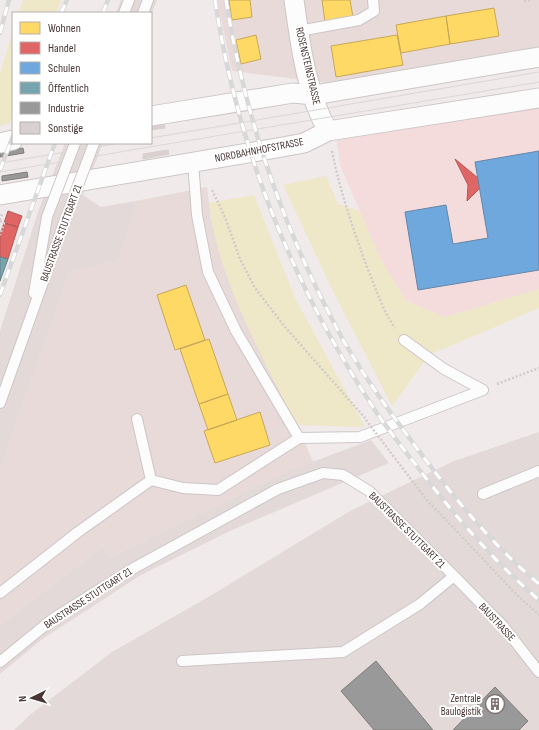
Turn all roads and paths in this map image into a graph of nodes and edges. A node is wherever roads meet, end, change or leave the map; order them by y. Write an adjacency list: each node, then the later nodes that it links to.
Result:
1 (129, 0): 7 (lane)
2 (148, 0): 8 (lane)
3 (294, 0): 9 (street, ROSENSTEINSTRASSE)
4 (373, 0): 9 (lane)
5 (532, 0): 6 (path)
6 (524, 1)
7 (124, 12)
8 (143, 12)
9 (299, 31): 11 (street, ROSENSTEINSTRASSE)
10 (539, 57): 11 (street)
11 (314, 95): 13 (street); 14 (street, ROSENSTEINSTRASSE)
12 (539, 98): 14 (street, NORDBAHNHOFSTRASSE)
13 (152, 116)
14 (328, 131): 19 (street, NORDBAHNHOFSTRASSE); 24 (path)
15 (12, 140): 16 (street)
16 (0, 143)
17 (75, 144): 23 (lane, BAUSTRASSE STUTTGART 21, bridge)
18 (94, 144): 23 (lane, BAUSTRASSE STUTTGART 21, bridge)
19 (199, 161): 20 (street, NORDBAHNHOFSTRASSE); 29 (lane); 35 (path, bridge)
20 (0, 194)
21 (0, 221): 22 (path)
22 (0, 235)
23 (28, 323): 27 (lane, BAUSTRASSE STUTTGART 21)
24 (404, 340): 26 (lane)
25 (539, 368): 26 (path)
26 (483, 390): 29 (lane)
27 (0, 403)
28 (137, 419): 31 (lane)
29 (299, 438): 31 (lane)
30 (539, 471): 32 (lane)
31 (151, 480): 34 (lane)
32 (483, 494)
33 (454, 576): 36 (lane, BAUSTRASSE STUTTGART 21); 37 (lane, BAUSTRASSE STUTTGART 21); 38 (lane, BAUSTRASSE)
34 (0, 593)
35 (539, 615)
36 (182, 661)
37 (0, 662)
38 (538, 669)

